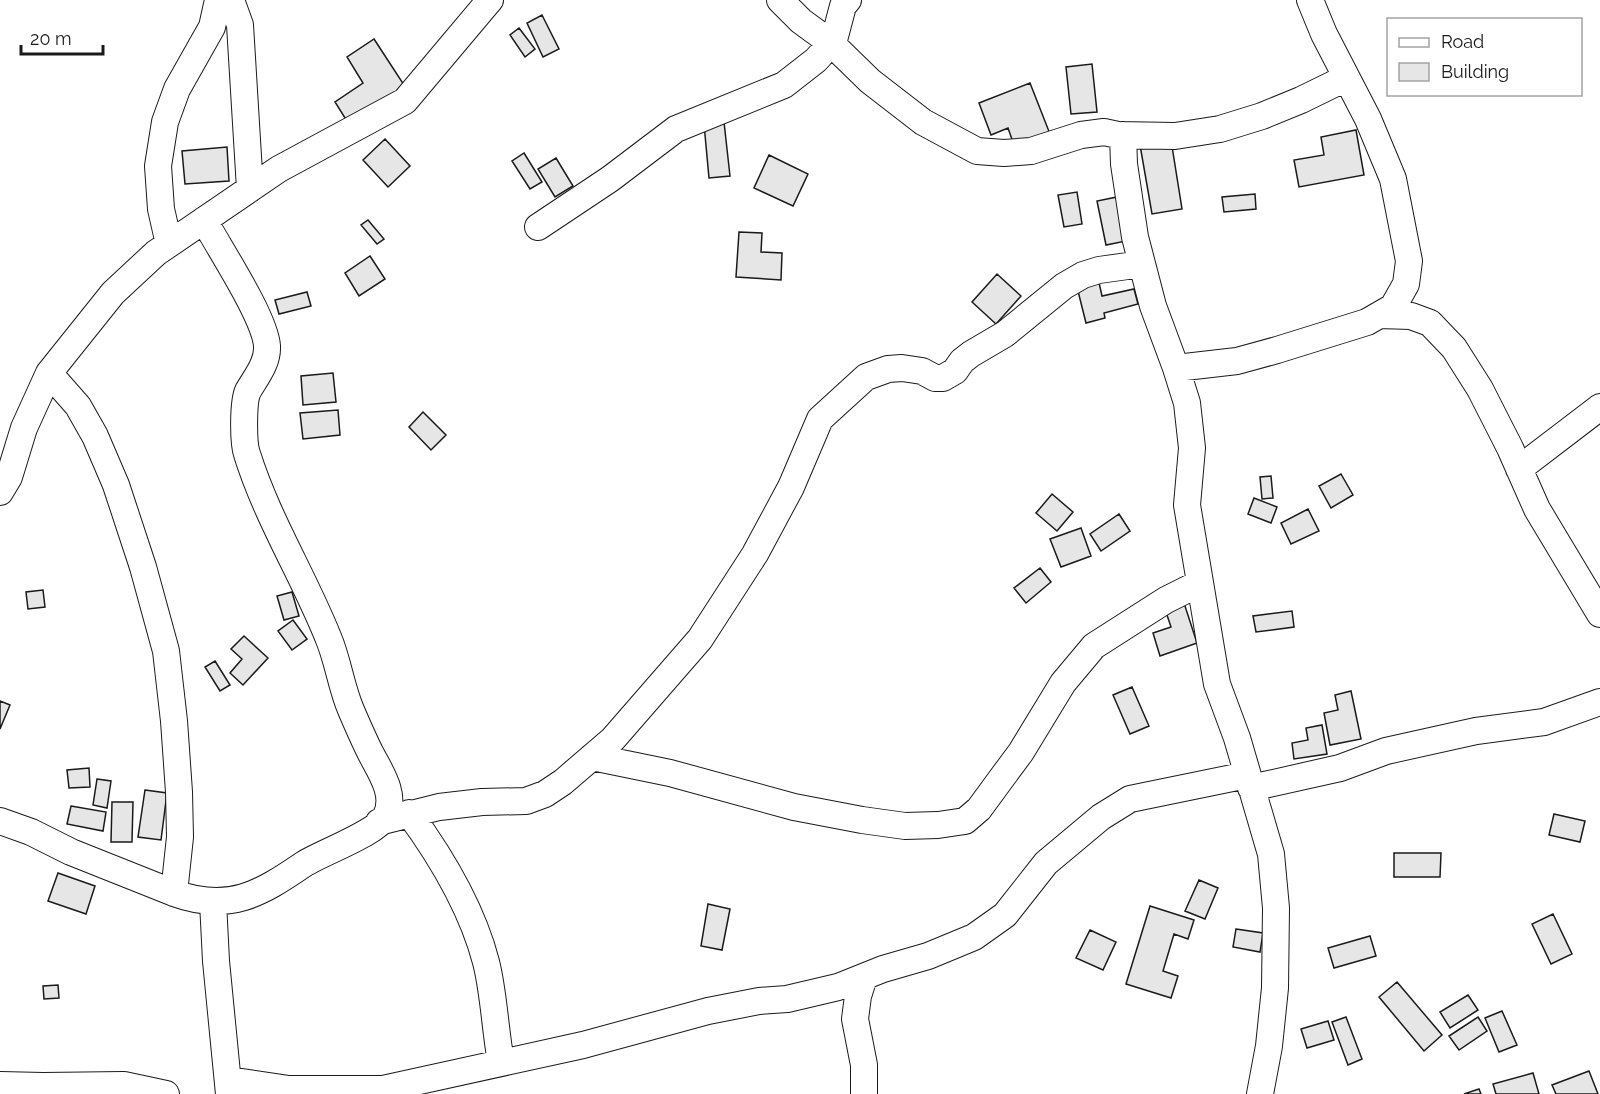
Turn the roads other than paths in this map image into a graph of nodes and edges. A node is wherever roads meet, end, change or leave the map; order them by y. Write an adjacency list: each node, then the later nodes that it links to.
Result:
1 (218, 0): 13 (street)
2 (231, 0): 10 (street)
3 (490, 0): 10 (street)
4 (780, 0): 7 (street)
5 (848, 0): 7 (street)
6 (1310, 0): 8 (street)
7 (831, 43): 9 (street); 12 (street)
8 (1346, 78): 9 (street); 15 (street)
9 (1123, 135): 14 (street)
10 (250, 189): 11 (street)
11 (204, 220): 13 (street); 28 (street)
12 (538, 227)
13 (169, 244): 17 (street)
14 (1142, 264): 16 (street); 24 (street)
15 (1379, 315): 16 (street); 19 (street)
16 (1176, 368): 21 (street)
17 (50, 373): 20 (street); 29 (street)
18 (1600, 407): 19 (street)
19 (1519, 469): 22 (street)
20 (0, 492)
21 (1200, 583): 24 (street); 25 (street)
22 (1600, 614)
23 (1600, 702): 25 (street)
24 (592, 757): 26 (street)
25 (1249, 782): 31 (street); 37 (street)
26 (409, 813): 28 (street); 32 (street)
27 (0, 821): 29 (street)
28 (379, 822): 30 (street)
29 (174, 893): 30 (street)
30 (213, 902): 34 (street)
31 (864, 977): 32 (street); 36 (street)
32 (501, 1062): 34 (street)
33 (0, 1085): 35 (street)
34 (229, 1087)
35 (166, 1094)
36 (864, 1094)
37 (1260, 1094)

